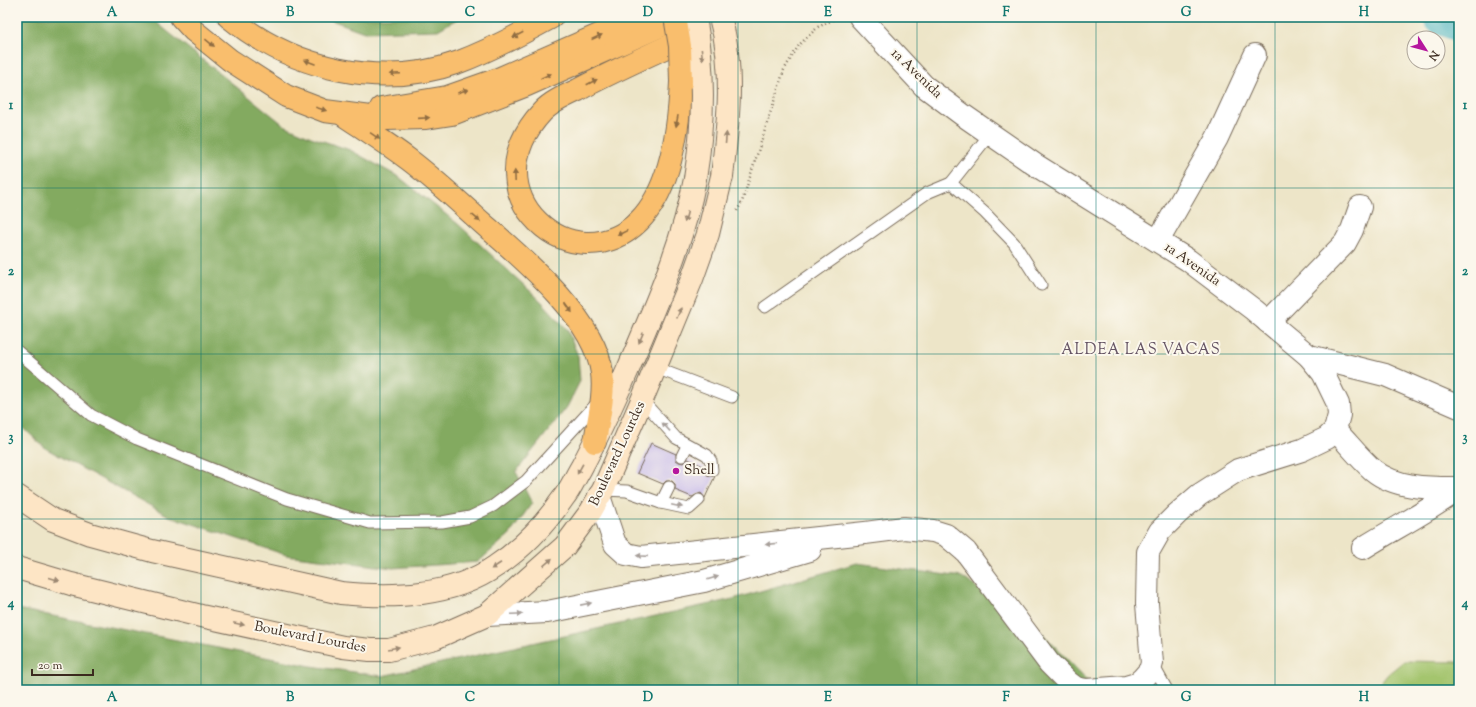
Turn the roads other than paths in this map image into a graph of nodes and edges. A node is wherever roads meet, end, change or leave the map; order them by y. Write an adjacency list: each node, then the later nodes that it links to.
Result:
1 (181, 17): 12 (main road, one-way to 12)
2 (229, 17): 3 (main road, one-way to 2)
3 (552, 17)
4 (640, 17): 12 (main road, one-way to 4)
5 (695, 17): 28 (main road, Boulevard Lourdes, one-way to 28, bridge)
6 (720, 17): 22 (main road, Boulevard Lourdes, one-way to 6, bridge)
7 (860, 17): 10 (street, 1a Avenida)
8 (875, 17): 10 (street, 1a Avenida)
9 (671, 28): 9 (main road, one-way to 9, bridge); 12 (main road, one-way to 9)
10 (887, 47): 13 (street, 1a Avenida)
11 (1255, 55): 16 (street)
12 (343, 115): 24 (main road, one-way to 24)
13 (990, 134): 14 (lane); 16 (street, 1a Avenida)
14 (951, 183): 17 (lane); 18 (lane)
15 (1360, 208): 19 (street)
16 (1158, 241): 19 (street, 1a Avenida)
17 (1041, 285)
18 (766, 307)
19 (1268, 322): 21 (street, 1a Avenida)
20 (17, 351): 24 (lane)
21 (1309, 356): 26 (street); 27 (street, 1a Avenida)
22 (656, 368): 23 (lane); 25 (main road, Boulevard Lourdes)
23 (732, 397)
24 (602, 398): 28 (main road)
25 (642, 400): 29 (lane, one-way to 25); 34 (main road, Boulevard Lourdes)
26 (1459, 407)
27 (1335, 430): 33 (street); 42 (street)
28 (595, 442): 35 (main road, Boulevard Lourdes, one-way to 35)
29 (687, 446): 30 (lane); 31 (lane)
30 (682, 456)
31 (712, 470)
32 (669, 487): 37 (lane)
33 (1459, 488): 39 (street)
34 (601, 493): 37 (lane); 38 (street, one-way to 34); 41 (main road, Boulevard Lourdes, one-way to 34)
35 (17, 496)
36 (699, 500): 37 (lane, one-way to 36)
37 (661, 503)
38 (865, 534): 41 (street, one-way to 38); 42 (street)
39 (1363, 548)
40 (17, 568): 41 (main road, Boulevard Lourdes, one-way to 41)
41 (487, 615)
42 (1152, 663): 43 (lane)
43 (1168, 690)

